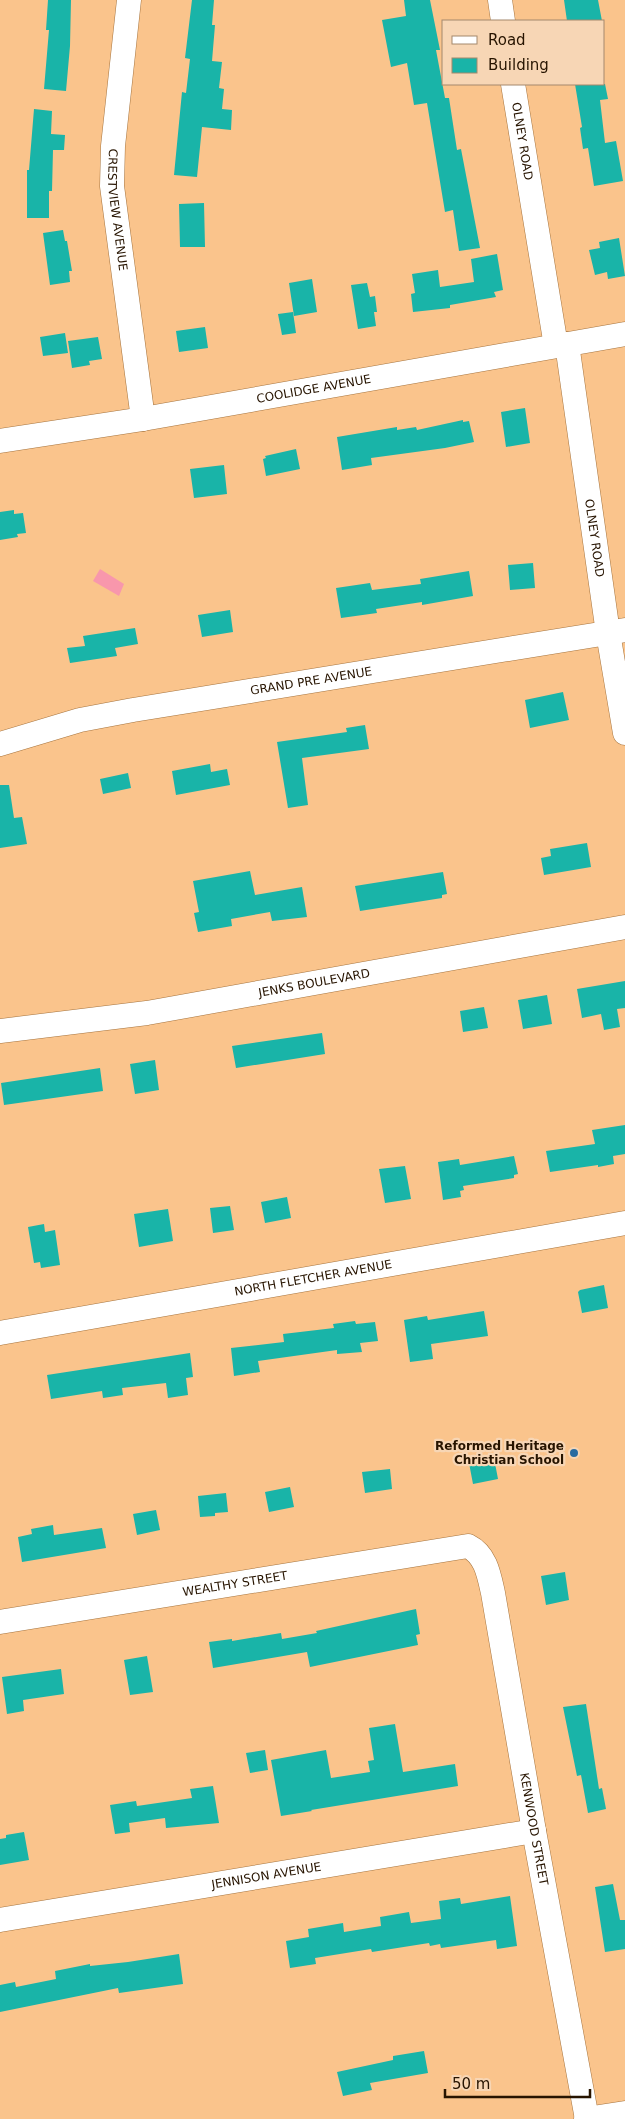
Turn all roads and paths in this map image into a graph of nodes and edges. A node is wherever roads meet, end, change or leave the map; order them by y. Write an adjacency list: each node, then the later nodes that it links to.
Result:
1 (129, 0): 7 (street, CRESTVIEW AVENUE)
2 (500, 0): 3 (street)
3 (503, 20)
4 (513, 85): 6 (street, OLNEY ROAD)
5 (625, 334): 6 (street, COOLIDGE AVENUE)
6 (562, 345): 7 (street, COOLIDGE AVENUE); 9 (street, OLNEY ROAD)
7 (143, 419): 8 (street, COOLIDGE AVENUE)
8 (0, 441)
9 (617, 632): 10 (street, OLNEY ROAD); 11 (street, GRAND PRE AVENUE)
10 (625, 733)
11 (0, 744)
12 (625, 927): 13 (street, JENKS BOULEVARD)
13 (0, 1031)
14 (625, 1223): 15 (street, NORTH FLETCHER AVENUE)
15 (0, 1332)
16 (468, 1546): 17 (street, WEALTHY STREET); 18 (street, KENWOOD STREET)
17 (0, 1622)
18 (534, 1831): 19 (street, JENNISON AVENUE); 21 (street, KENWOOD STREET)
19 (0, 1920)
20 (625, 2113): 21 (street)
21 (587, 2119)

